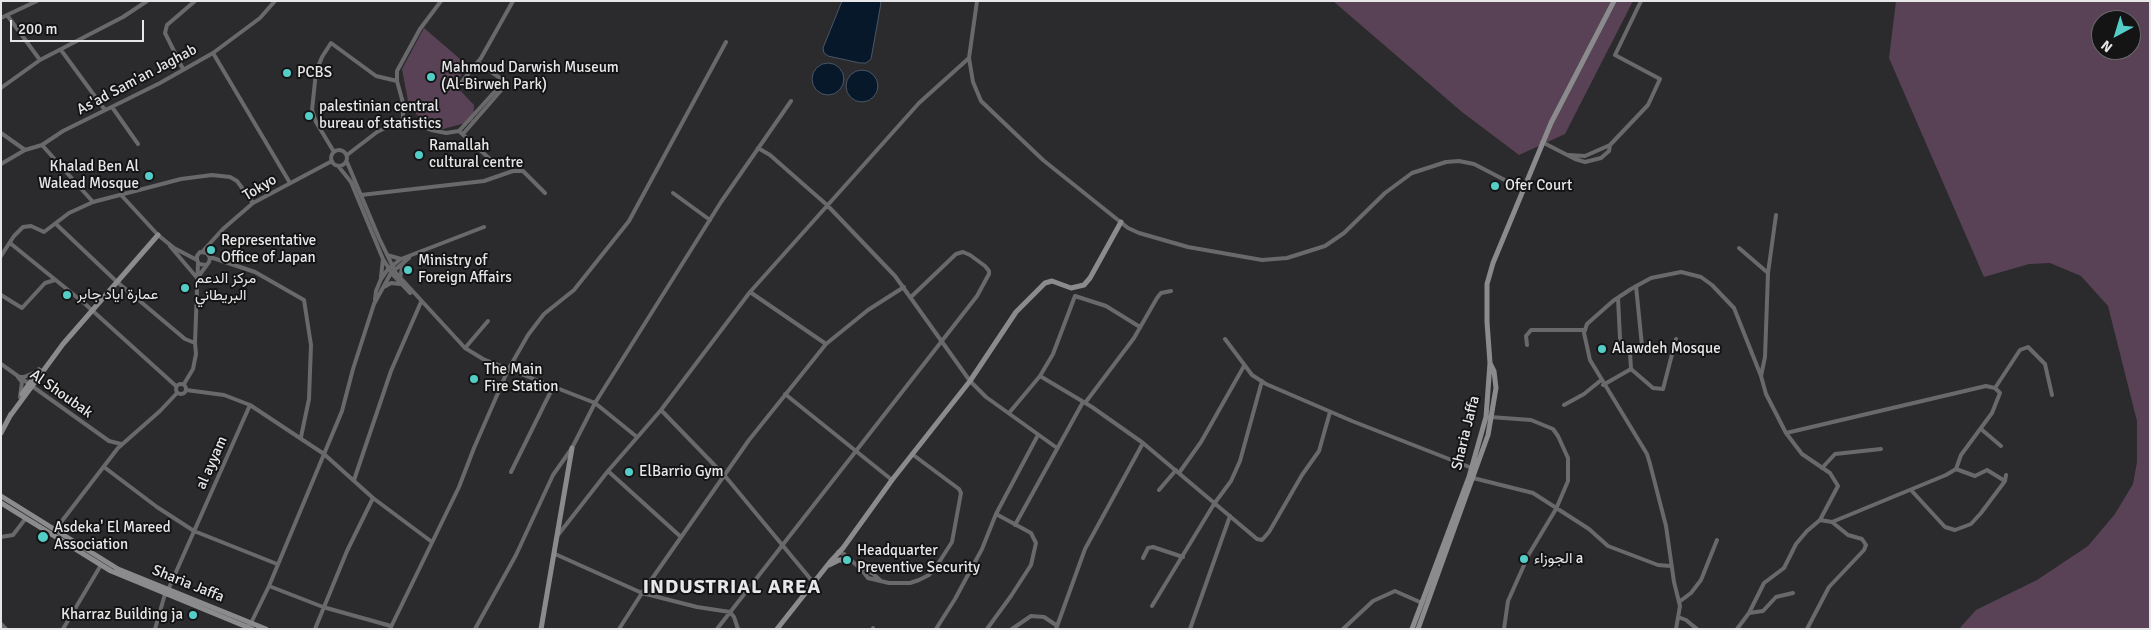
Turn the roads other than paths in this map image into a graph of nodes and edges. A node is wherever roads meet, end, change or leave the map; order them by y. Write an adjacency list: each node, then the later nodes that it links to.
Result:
1 (37, 1): 10 (street)
2 (147, 1): 13 (street)
3 (194, 1): 18 (street)
4 (275, 1): 14 (street, As'ad Sam'an Jaghab)
5 (441, 1): 19 (street)
6 (513, 1): 17 (street)
7 (977, 1): 15 (street)
8 (1614, 1): 28 (street, Sharia Jaffa)
9 (1641, 1): 31 (street)
10 (7, 15): 11 (street); 16 (street)
11 (1, 18)
12 (726, 42): 105 (street)
13 (61, 50): 16 (street); 24 (street)
14 (213, 53): 18 (street, As'ad Sam'an Jaghab); 42 (street)
15 (969, 58): 50 (street); 53 (street)
16 (40, 60): 21 (street)
17 (478, 63): 20 (street); 26 (street)
18 (183, 69): 23 (street, As'ad Sam'an Jaghab)
19 (397, 81): 25 (street); 34 (street)
20 (460, 84)
21 (1, 88)
22 (791, 101): 32 (street)
23 (112, 107): 24 (street, As'ad Sam'an Jaghab); 29 (street)
24 (105, 110): 30 (street, As'ad Sam'an Jaghab)
25 (403, 119): 26 (street); 36 (street)
26 (461, 132): 37 (street)
27 (1, 133): 33 (street)
28 (1542, 142): 35 (street); 43 (street, Sharia Jaffa)
29 (138, 144)
30 (42, 145): 33 (street, As'ad Sam'an Jaghab); 48 (street)
31 (1610, 145): 35 (street); 35 (street)
32 (758, 148): 50 (street); 52 (street)
33 (24, 150): 40 (street, As'ad Sam'an Jaghab)
34 (334, 152): 36 (street); 38 (street)
35 (1568, 155)
36 (347, 156): 39 (street)
37 (492, 160)
38 (332, 161): 41 (street); 42 (street, Tokyo)
39 (347, 162): 41 (street); 46 (street)
40 (1, 164)
41 (339, 167): 66 (street)
42 (290, 183): 49 (street, Tokyo)
43 (1524, 190): 53 (street); 134 (street, Sharia Jaffa)
44 (545, 193): 46 (street)
45 (673, 193): 52 (street)
46 (361, 195): 64 (street)
47 (122, 196): 48 (street); 49 (street); 56 (street)
48 (93, 202): 54 (street)
49 (253, 203): 59 (street, Tokyo)
50 (826, 205): 81 (street); 83 (street)
51 (1776, 215): 72 (street)
52 (710, 220): 126 (street)
53 (1121, 222): 111 (street)
54 (56, 224): 58 (street); 76 (street)
55 (484, 227): 68 (street)
56 (158, 235): 57 (street); 76 (street)
57 (167, 242): 62 (street); 73 (street)
58 (10, 243): 65 (street); 75 (street)
59 (208, 246): 61 (street, Tokyo); 63 (street)
60 (1739, 248): 72 (street)
61 (201, 252): 62 (street); 63 (street); 67 (street)
62 (186, 254): 67 (street)
63 (209, 255): 69 (street); 70 (street)
64 (386, 255): 68 (street); 71 (street)
65 (1, 256)
66 (383, 259): 71 (street); 77 (street)
67 (197, 261): 70 (street); 73 (street)
68 (402, 261): 71 (street); 74 (street)
69 (222, 262): 70 (street); 139 (street)
70 (207, 265): 73 (street)
71 (391, 269): 74 (street); 77 (street); 78 (street); 80 (street)
72 (1768, 272): 108 (street)
73 (198, 278): 96 (street)
74 (400, 278): 87 (street)
75 (56, 280): 84 (street); 89 (street)
76 (116, 281): 89 (street); 96 (street)
77 (380, 282): 88 (street)
78 (402, 284): 80 (street); 87 (street)
79 (1636, 286): 86 (street); 101 (street); 108 (street)
80 (382, 288): 88 (street)
81 (904, 288): 85 (street); 98 (street)
82 (1171, 291): 91 (street)
83 (750, 292): 98 (street); 130 (street)
84 (1, 295)
85 (911, 297): 95 (street); 95 (street)
86 (1618, 298): 92 (street); 101 (street)
87 (422, 302): 100 (street); 162 (street)
88 (374, 304): 150 (street)
89 (91, 311): 97 (street); 116 (street)
90 (488, 320): 100 (street)
91 (1140, 326): 107 (street); 125 (street)
92 (1584, 330): 99 (street); 110 (street)
93 (1224, 339): 103 (street)
94 (1676, 339): 104 (street)
95 (942, 340): 111 (street); 148 (street)
96 (195, 343): 113 (street)
97 (62, 344): 106 (street); 114 (street)
98 (826, 344): 122 (street)
99 (1527, 345)
100 (465, 348): 105 (street)
101 (1630, 352): 104 (street)
102 (1, 364): 109 (street, Al Shoubak)
103 (1244, 366): 112 (street); 158 (street)
104 (1632, 369): 115 (street)
105 (508, 370): 117 (street); 184 (street)
106 (38, 371): 109 (street); 114 (street)
107 (1040, 376): 125 (street); 132 (street)
108 (1761, 376): 137 (street)
109 (18, 377): 114 (street, Al Shoubak); 124 (street)
110 (1600, 380): 115 (street); 128 (street)
111 (970, 381): 132 (street); 151 (street)
112 (1262, 381): 131 (street); 170 (street)
113 (184, 384): 116 (street); 119 (street)
114 (29, 385): 120 (street, Al Shoubak); 124 (street); 129 (street)
115 (1603, 385): 193 (street)
116 (176, 386): 121 (street)
117 (553, 387): 126 (street); 157 (street)
118 (1994, 388): 123 (street); 135 (street); 137 (street)
119 (186, 390): 121 (street); 127 (street)
120 (40, 393): 129 (street); 141 (street, Al Shoubak)
121 (177, 393): 143 (street)
122 (785, 394): 148 (street); 160 (street)
123 (2052, 394)
124 (20, 397): 133 (street)
125 (1084, 403): 142 (street); 146 (street)
126 (595, 404): 140 (street); 145 (street)
127 (250, 405): 139 (street); 179 (street, al ayyam)
128 (1564, 405)
129 (16, 408): 133 (street)
130 (661, 410): 140 (street); 160 (street)
131 (1330, 412): 153 (street); 173 (street)
132 (1009, 413): 138 (street)
133 (10, 416): 136 (street)
134 (1489, 417): 153 (street, Sharia Jaffa); 161 (street); 171 (street)
135 (1981, 429): 144 (street); 155 (street)
136 (1, 433)
137 (1786, 433): 154 (street)
138 (1038, 434): 146 (street); 172 (street)
139 (301, 437): 150 (street)
140 (637, 438): 156 (street)
141 (109, 441): 143 (street, Al Shoubak); 149 (street)
142 (1143, 443): 158 (street); 212 (street)
143 (122, 444): 149 (street)
144 (2001, 446)
145 (572, 448): 180 (street); 220 (street)
146 (1057, 448): 177 (street)
147 (1881, 449): 154 (street)
148 (856, 452): 163 (street); 185 (street)
149 (114, 453): 152 (street)
150 (324, 454): 162 (street); 191 (street)
151 (912, 454): 163 (street); 195 (street)
152 (104, 467): 178 (street); 179 (street)
153 (1472, 468): 201 (street, Sharia Jaffa)
154 (1822, 468): 175 (street)
155 (1956, 469): 164 (street); 166 (street)
156 (608, 471): 180 (street); 182 (street)
157 (511, 472)
158 (1177, 472): 165 (street); 170 (street)
159 (2006, 475): 164 (street)
160 (725, 476): 182 (street); 185 (street)
161 (1473, 478): 171 (street); 233 (street)
162 (354, 480): 168 (street)
163 (892, 480): 186 (street)
164 (2005, 481): 166 (street)
165 (1159, 490)
166 (1911, 490): 176 (street)
167 (1, 496): 178 (street, Sharia Jaffa)
168 (373, 498): 184 (street); 204 (street)
169 (1, 503): 174 (street, Sharia Jaffa)
170 (1214, 504): 173 (street); 188 (street)
171 (1556, 508): 193 (street); 234 (street)
172 (996, 514): 177 (street); 227 (street)
173 (1230, 516): 230 (street)
174 (26, 518): 181 (street); 192 (street, Sharia Jaffa)
175 (1820, 520): 176 (street); 206 (street)
176 (1832, 522): 239 (street)
177 (1015, 525): 228 (street)
178 (55, 530): 198 (street, Sharia Jaffa)
179 (194, 531): 191 (street); 198 (street, al ayyam)
180 (558, 535): 187 (street)
181 (1, 537)
182 (681, 537): 199 (street)
183 (1717, 540): 202 (street)
184 (432, 542): 214 (street)
185 (784, 546): 196 (street); 205 (street)
186 (842, 553): 190 (street); 190 (street); 196 (street)
187 (555, 554): 199 (street); 208 (street)
188 (1183, 557): 189 (street); 203 (street)
189 (1144, 558)
190 (849, 560): 194 (street)
191 (277, 564): 197 (street)
192 (101, 565): 198 (street, Sharia Jaffa); 216 (street)
193 (1671, 566): 202 (street)
194 (862, 570): 195 (street); 195 (street)
195 (880, 580)
196 (813, 582): 226 (street)
197 (269, 586): 204 (street); 211 (street)
198 (167, 592): 211 (street, Sharia Jaffa); 213 (street, Sharia Jaffa); 217 (street, al ayyam)
199 (642, 593): 205 (street); 223 (street)
200 (1793, 593): 206 (street)
201 (1422, 602): 231 (street); 232 (street, Sharia Jaffa)
202 (1679, 602): 207 (street)
203 (1152, 606)
204 (323, 607): 214 (street); 219 (street)
205 (730, 612): 224 (street); 225 (street)
206 (1748, 613): 210 (street)
207 (1678, 617): 235 (street); 236 (street)
208 (543, 618): 221 (street); 222 (street)
209 (1, 624): 215 (street)
210 (1739, 624): 237 (street); 238 (street)
211 (252, 626): 213 (street, Sharia Jaffa); 218 (street, Sharia Jaffa)
212 (1056, 627): 229 (street)
213 (245, 628)
214 (390, 628)
215 (6, 629)
216 (63, 629)
217 (155, 629)
218 (266, 629)
219 (315, 629)
220 (475, 629)
221 (541, 629)
222 (546, 629)
223 (619, 629)
224 (717, 629)
225 (738, 629)
226 (777, 629)
227 (936, 629)
228 (986, 629)
229 (1012, 629)
230 (1190, 629)
231 (1342, 629)
232 (1412, 629)
233 (1418, 629)
234 (1504, 629)
235 (1676, 629)
236 (1697, 629)
237 (1737, 629)
238 (1744, 629)
239 (1806, 629)

